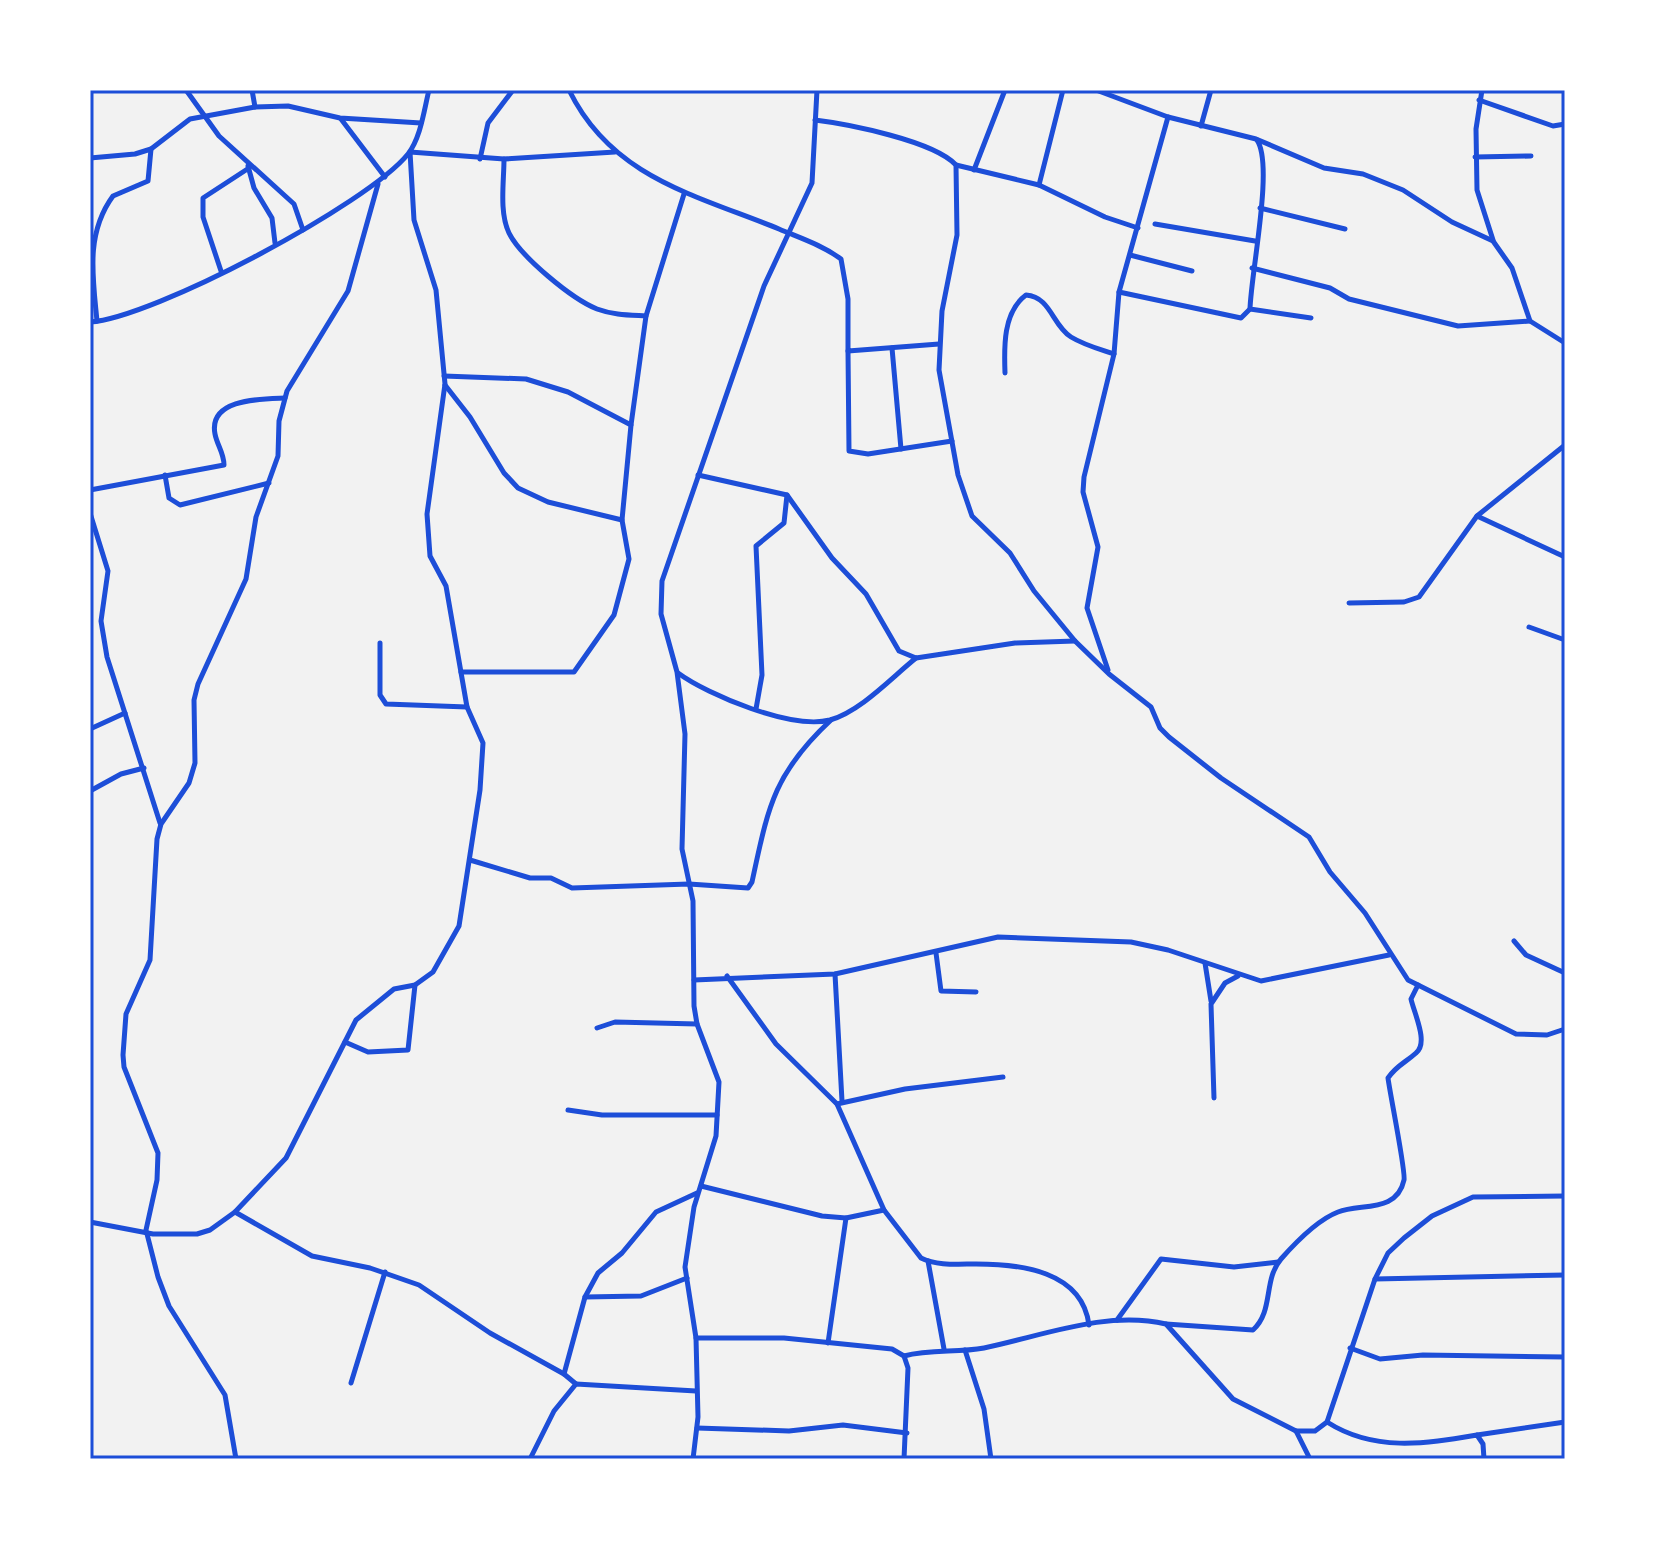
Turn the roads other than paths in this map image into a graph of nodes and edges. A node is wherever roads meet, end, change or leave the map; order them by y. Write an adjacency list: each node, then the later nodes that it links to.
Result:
1 (186, 90): 13 (street)
2 (252, 90): 14 (street)
3 (429, 90): 20 (street)
4 (513, 90): 30 (street)
5 (569, 90): 26 (street)
6 (817, 90): 19 (street)
7 (1005, 90): 34 (street)
8 (1063, 90): 37 (street)
9 (1096, 90): 16 (street)
10 (1211, 90): 22 (street)
11 (1482, 90): 12 (street)
12 (1479, 100): 21 (street); 28 (street)
13 (195, 103): 15 (street); 18 (street)
14 (255, 107): 15 (street); 17 (street)
15 (204, 116): 18 (street); 33 (street)
16 (1168, 117): 22 (street); 41 (street)
17 (340, 118): 20 (street); 35 (street)
18 (190, 119): 24 (street)
19 (815, 120): 32 (street); 44 (street)
20 (421, 123): 25 (street)
21 (1565, 124)
22 (1201, 126): 23 (street)
23 (1256, 139): 39 (street); 46 (street)
24 (151, 149): 29 (street); 57 (street)
25 (410, 152): 30 (street); 35 (street); 64 (street)
26 (615, 152): 31 (street); 38 (street)
27 (1531, 156): 28 (street)
28 (1475, 157): 46 (street)
29 (90, 158)
30 (480, 159): 31 (street)
31 (504, 159): 54 (street)
32 (956, 165): 34 (street); 59 (street)
33 (248, 167): 43 (street); 47 (street); 50 (street)
34 (974, 170): 37 (street)
35 (385, 177): 36 (street)
36 (378, 184): 43 (street); 66 (street)
37 (1039, 185): 41 (street)
38 (684, 194): 44 (street); 54 (street)
39 (1260, 208): 42 (street); 45 (street)
40 (1155, 224): 45 (street)
41 (1138, 228): 48 (street)
42 (1345, 229)
43 (303, 230): 47 (street)
44 (788, 233): 61 (street); 72 (street)
45 (1255, 241): 49 (street)
46 (1493, 241): 56 (street)
47 (275, 243): 50 (street)
48 (1130, 255): 51 (street); 52 (street)
49 (1252, 268): 53 (street); 56 (street)
50 (221, 271): 57 (street)
51 (1192, 271)
52 (1119, 292): 53 (street); 62 (street)
53 (1250, 309): 55 (street)
54 (646, 316): 67 (street)
55 (1311, 318)
56 (1530, 321): 58 (street)
57 (94, 322)
58 (1565, 343)
59 (939, 344): 60 (street); 68 (street)
60 (892, 348): 61 (street); 70 (street)
61 (848, 351): 70 (street)
62 (1114, 354): 63 (street); 88 (street)
63 (1005, 373)
64 (444, 376): 65 (street); 67 (street)
65 (445, 384): 78 (street); 86 (street)
66 (285, 398): 71 (street); 73 (street)
67 (631, 425): 78 (street)
68 (952, 441): 70 (street); 83 (street)
69 (1565, 445): 77 (street)
70 (901, 449)
71 (165, 475): 73 (street); 74 (street)
72 (698, 475): 75 (street); 87 (street)
73 (269, 483): 96 (street)
74 (90, 490)
75 (787, 495): 85 (street); 90 (street)
76 (90, 513): 91 (street)
77 (1477, 516): 79 (street); 80 (street)
78 (622, 520): 86 (street)
79 (1565, 557)
80 (1349, 603)
81 (1529, 627): 82 (street)
82 (1565, 640)
83 (1075, 641): 85 (street); 88 (street)
84 (380, 643): 89 (street)
85 (916, 658): 92 (street)
86 (461, 672): 89 (street)
87 (677, 672): 90 (street); 98 (street)
88 (1109, 674): 101 (street)
89 (467, 707): 97 (street)
90 (756, 709): 92 (street)
91 (125, 713): 93 (street); 94 (street)
92 (831, 720): 98 (street)
93 (90, 729)
94 (144, 768): 95 (street); 96 (street)
95 (90, 791)
96 (161, 824): 127 (street)
97 (470, 860): 98 (street); 108 (street)
98 (689, 884): 107 (street)
99 (1514, 941): 103 (street)
100 (936, 953): 102 (street); 104 (street); 110 (street)
101 (1389, 955): 105 (street); 109 (street)
102 (1205, 962): 105 (street); 111 (street)
103 (1565, 973)
104 (835, 974): 106 (street); 118 (street)
105 (1239, 975): 111 (street)
106 (727, 976): 107 (street); 118 (street)
107 (694, 980): 112 (street)
108 (415, 985): 115 (street); 115 (street)
109 (1418, 985): 114 (street); 129 (street)
110 (976, 992)
111 (1211, 1004): 117 (street)
112 (697, 1024): 113 (street); 120 (street)
113 (597, 1028)
114 (1565, 1029)
115 (344, 1042): 124 (street)
116 (1003, 1077): 118 (street)
117 (1214, 1098)
118 (839, 1102): 123 (street)
119 (568, 1110): 120 (street)
120 (717, 1115): 121 (street)
121 (700, 1189): 125 (street); 132 (street); 134 (street)
122 (1565, 1196): 133 (street)
123 (884, 1210): 125 (street); 128 (street)
124 (235, 1212): 127 (street); 130 (street)
125 (846, 1218): 139 (street)
126 (90, 1222): 127 (street)
127 (146, 1230): 155 (street)
128 (928, 1261): 137 (street); 141 (street)
129 (1278, 1262): 135 (street); 136 (street)
130 (385, 1272): 145 (street); 146 (street)
131 (1565, 1275): 133 (street)
132 (687, 1278): 134 (street); 138 (street)
133 (1375, 1279): 140 (street)
134 (585, 1297): 145 (street)
135 (1116, 1321): 136 (street); 137 (street)
136 (1166, 1324): 152 (street)
137 (1089, 1325): 142 (street)
138 (696, 1338): 139 (street); 148 (street)
139 (828, 1343): 143 (street)
140 (1350, 1348): 144 (street); 149 (street)
141 (944, 1349): 142 (street); 143 (street)
142 (965, 1350): 159 (street)
143 (904, 1356): 153 (street)
144 (1565, 1357)
145 (564, 1374): 147 (street)
146 (351, 1383)
147 (576, 1384): 148 (street); 156 (street)
148 (696, 1391): 151 (street)
149 (1327, 1422): 152 (street); 154 (street)
150 (1565, 1422): 154 (street)
151 (697, 1428): 153 (street); 157 (street)
152 (1296, 1431): 160 (street)
153 (907, 1433): 158 (street)
154 (1477, 1435): 161 (street)
155 (236, 1459)
156 (530, 1459)
157 (693, 1459)
158 (904, 1459)
159 (991, 1459)
160 (1310, 1459)
161 (1484, 1459)

